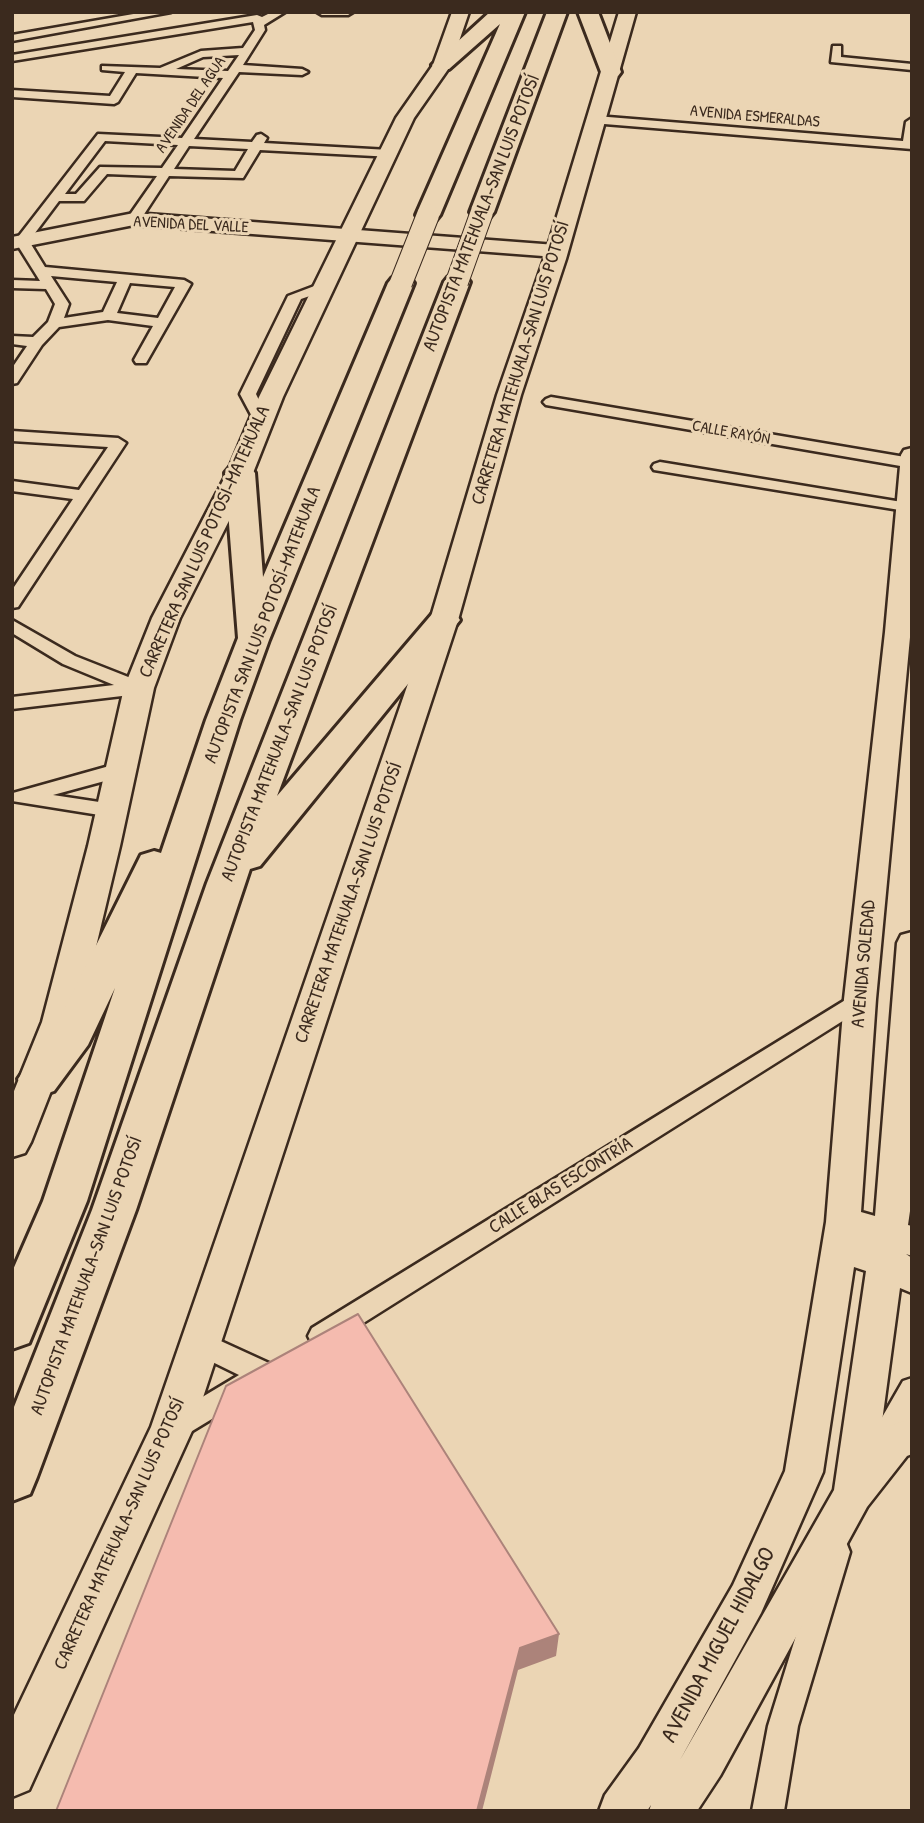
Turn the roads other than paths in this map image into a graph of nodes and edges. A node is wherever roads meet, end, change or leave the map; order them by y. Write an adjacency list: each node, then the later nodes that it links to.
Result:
1 (166, 12): 13 (street)
2 (244, 12): 12 (street)
3 (279, 12): 12 (street)
4 (322, 12): 5 (street)
5 (348, 12)
6 (461, 12): 17 (main road, CARRETERA SAN LUIS POTOSÍ-MATEHUALA)
7 (502, 12): 17 (highway)
8 (515, 12): 64 (highway, AUTOPISTA SAN LUIS POTOSÍ-MATEHUALA, bridge)
9 (556, 12): 71 (highway, AUTOPISTA MATEHUALA-SAN LUIS POTOSÍ, bridge)
10 (588, 12): 24 (highway)
11 (628, 12): 24 (main road, CARRETERA MATEHUALA-SAN LUIS POTOSÍ)
12 (257, 21): 15 (street, AVENIDA DEL AGUA); 16 (street)
13 (12, 38)
14 (837, 48): 18 (street)
15 (247, 51): 21 (street); 22 (street, AVENIDA DEL AGUA)
16 (12, 58)
17 (442, 65): 32 (main road, CARRETERA SAN LUIS POTOSÍ-MATEHUALA)
18 (912, 67)
19 (106, 68): 20 (street)
20 (132, 70): 21 (street); 25 (street)
21 (161, 71): 22 (street)
22 (232, 71): 23 (street); 29 (street, AVENIDA DEL AGUA)
23 (303, 72)
24 (611, 72): 26 (main road, CARRETERA MATEHUALA-SAN LUIS POTOSÍ)
25 (12, 93)
26 (596, 120): 30 (street, AVENIDA ESMERALDAS); 39 (main road, CARRETERA MATEHUALA-SAN LUIS POTOSÍ)
27 (912, 122): 30 (street)
28 (264, 133): 31 (street)
29 (185, 143): 31 (street); 33 (street, AVENIDA DEL AGUA); 34 (street)
30 (910, 145)
31 (254, 147): 32 (street); 33 (street)
32 (389, 154): 37 (main road, CARRETERA SAN LUIS POTOSÍ-MATEHUALA)
33 (166, 171): 34 (street); 36 (street, AVENIDA DEL AGUA)
34 (51, 201): 35 (street); 38 (street)
35 (29, 205)
36 (134, 219): 37 (street, AVENIDA DEL VALLE); 38 (street, AVENIDA DEL VALLE)
37 (342, 235): 39 (street, AVENIDA DEL VALLE); 56 (main road, CARRETERA SAN LUIS POTOSÍ-MATEHUALA)
38 (17, 242): 40 (street)
39 (556, 255): 61 (main road, CARRETERA MATEHUALA-SAN LUIS POTOSÍ)
40 (42, 271): 41 (street); 43 (street)
41 (126, 278): 44 (street); 46 (street)
42 (12, 284): 43 (street)
43 (49, 285): 45 (street)
44 (108, 316): 45 (street); 46 (street)
45 (55, 323): 48 (street)
46 (163, 323): 49 (street)
47 (12, 340): 48 (street)
48 (37, 342): 50 (street)
49 (141, 360)
50 (12, 380)
51 (551, 402): 54 (street, CALLE RAYÓN)
52 (12, 436): 58 (street)
53 (912, 455): 54 (street, AVENIDA SOLEDAD)
54 (911, 463): 59 (street, AVENIDA SOLEDAD)
55 (660, 467): 59 (street)
56 (240, 473): 64 (highway); 65 (main road, CARRETERA SAN LUIS POTOSÍ-MATEHUALA)
57 (12, 486): 58 (street)
58 (84, 495): 60 (street)
59 (908, 508): 63 (street, AVENIDA SOLEDAD)
60 (12, 603)
61 (444, 620): 71 (highway); 79 (main road, CARRETERA MATEHUALA-SAN LUIS POTOSÍ)
62 (12, 625): 65 (street)
63 (905, 633): 73 (street, AVENIDA SOLEDAD)
64 (253, 640): 67 (highway, AUTOPISTA SAN LUIS POTOSÍ-MATEHUALA)
65 (139, 688): 66 (street); 68 (main road, CARRETERA SAN LUIS POTOSÍ-MATEHUALA)
66 (12, 703)
67 (223, 720): 74 (highway); 78 (highway, AUTOPISTA SAN LUIS POTOSÍ-MATEHUALA)
68 (120, 770): 69 (street); 70 (main road, CARRETERA SAN LUIS POTOSÍ-MATEHUALA)
69 (16, 798): 70 (street)
70 (112, 810): 74 (main road, CARRETERA SAN LUIS POTOSÍ-MATEHUALA)
71 (226, 883): 85 (highway, AUTOPISTA MATEHUALA-SAN LUIS POTOSÍ)
72 (912, 943): 77 (street)
73 (860, 999): 76 (street, AVENIDA SOLEDAD); 80 (street, CALLE BLAS ESCONTRÍA)
74 (39, 1079): 75 (main road, CARRETERA SAN LUIS POTOSÍ-MATEHUALA)
75 (12, 1142)
76 (841, 1235): 77 (street); 84 (street, AVENIDA SOLEDAD)
77 (900, 1253): 86 (street)
78 (12, 1328)
79 (201, 1344): 80 (street); 82 (main road, CARRETERA MATEHUALA-SAN LUIS POTOSÍ)
80 (262, 1373): 82 (street, CALLE BLAS ESCONTRÍA)
81 (912, 1390): 86 (street)
82 (171, 1431): 87 (main road, CARRETERA MATEHUALA-SAN LUIS POTOSÍ)
83 (912, 1436): 86 (street)
84 (804, 1472): 89 (street, AVENIDA MIGUEL HIDALGO)
85 (12, 1477)
86 (853, 1494): 88 (street, AVENIDA MIGUEL HIDALGO); 90 (street)
87 (12, 1773)
88 (686, 1803)
89 (621, 1811)
90 (768, 1811)

